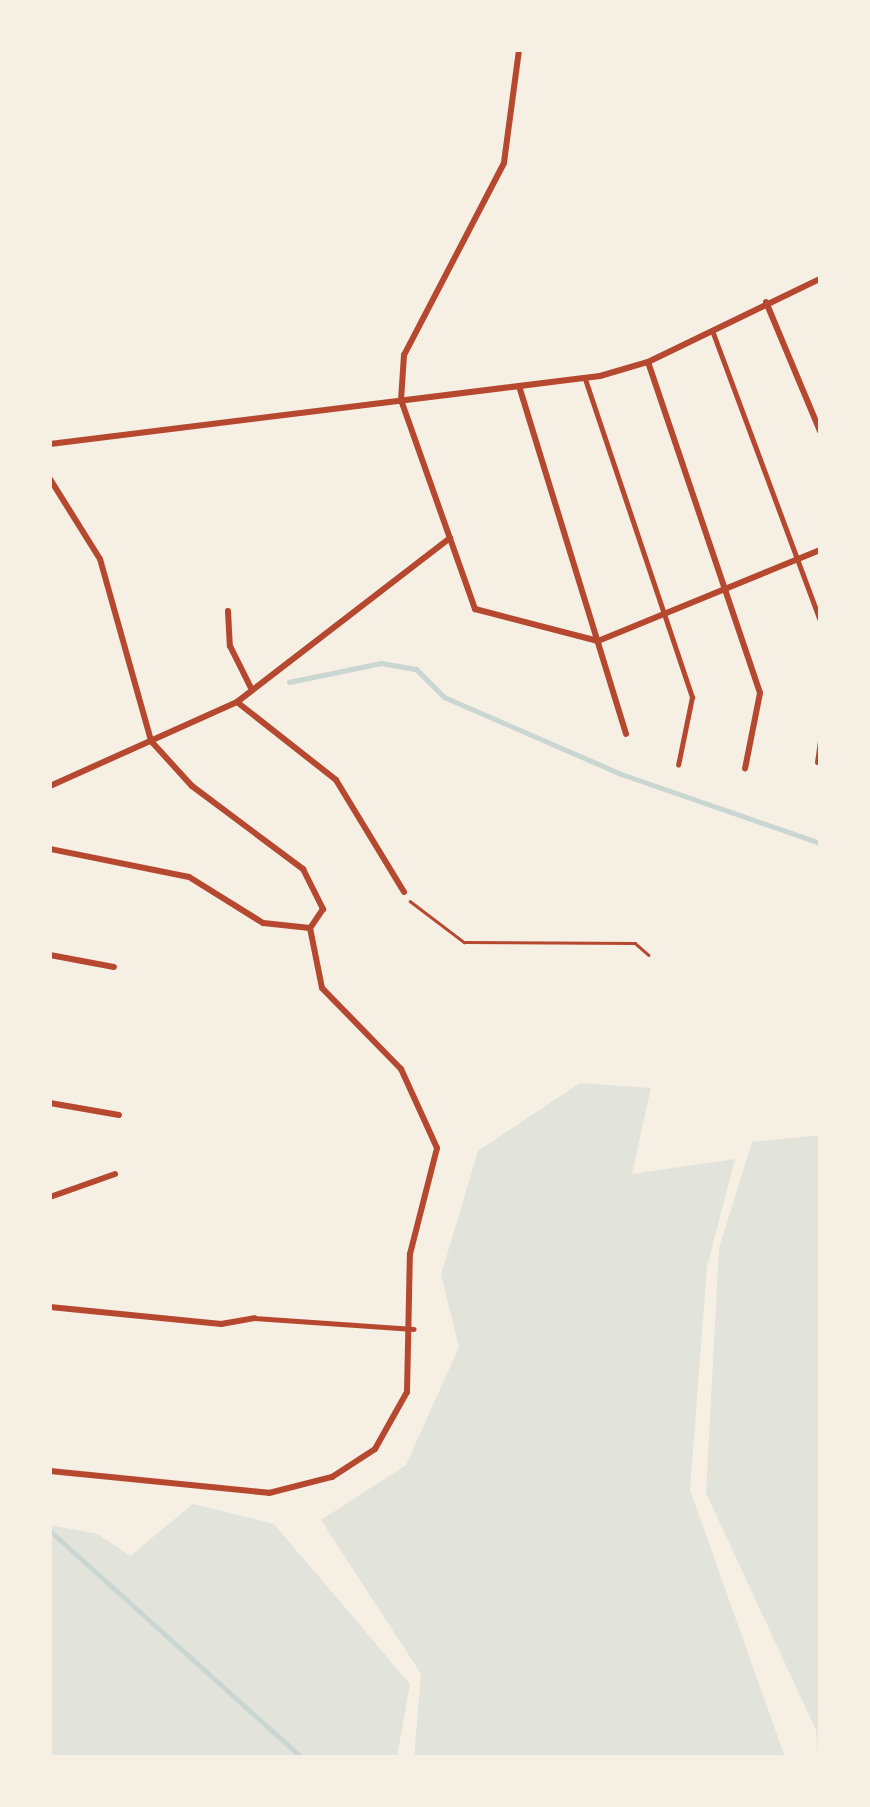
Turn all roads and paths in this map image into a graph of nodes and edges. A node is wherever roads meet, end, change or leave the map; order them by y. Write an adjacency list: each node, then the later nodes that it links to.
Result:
1 (519, 50): 8 (street)
2 (820, 278): 3 (street)
3 (766, 302): 4 (street); 9 (street)
4 (713, 333): 5 (street); 14 (street)
5 (648, 362): 6 (street); 15 (street)
6 (584, 378): 7 (street); 17 (street)
7 (519, 386): 8 (street); 19 (street)
8 (402, 400): 10 (street); 12 (street)
9 (820, 431)
10 (50, 444)
11 (50, 479): 23 (street)
12 (450, 538): 19 (street); 20 (street)
13 (820, 550): 14 (street)
14 (803, 557): 15 (street); 18 (street)
15 (728, 588): 17 (street); 27 (street)
16 (228, 611): 20 (street)
17 (667, 613): 19 (street); 26 (street)
18 (820, 621)
19 (598, 641): 22 (street)
20 (252, 690): 21 (street)
21 (236, 702): 23 (street); 30 (street)
22 (626, 734)
23 (151, 741): 28 (street); 31 (street)
24 (820, 741): 25 (street)
25 (816, 762)
26 (678, 765)
27 (745, 770)
28 (50, 786)
29 (50, 848): 31 (street)
30 (404, 892): 33 (path)
31 (310, 928): 41 (street)
32 (50, 955): 34 (street)
33 (648, 955)
34 (114, 968)
35 (50, 1104): 36 (street)
36 (119, 1115)
37 (114, 1174): 38 (street)
38 (50, 1197)
39 (50, 1307): 40 (street)
40 (254, 1318): 41 (street)
41 (414, 1329): 42 (street)
42 (50, 1472)

